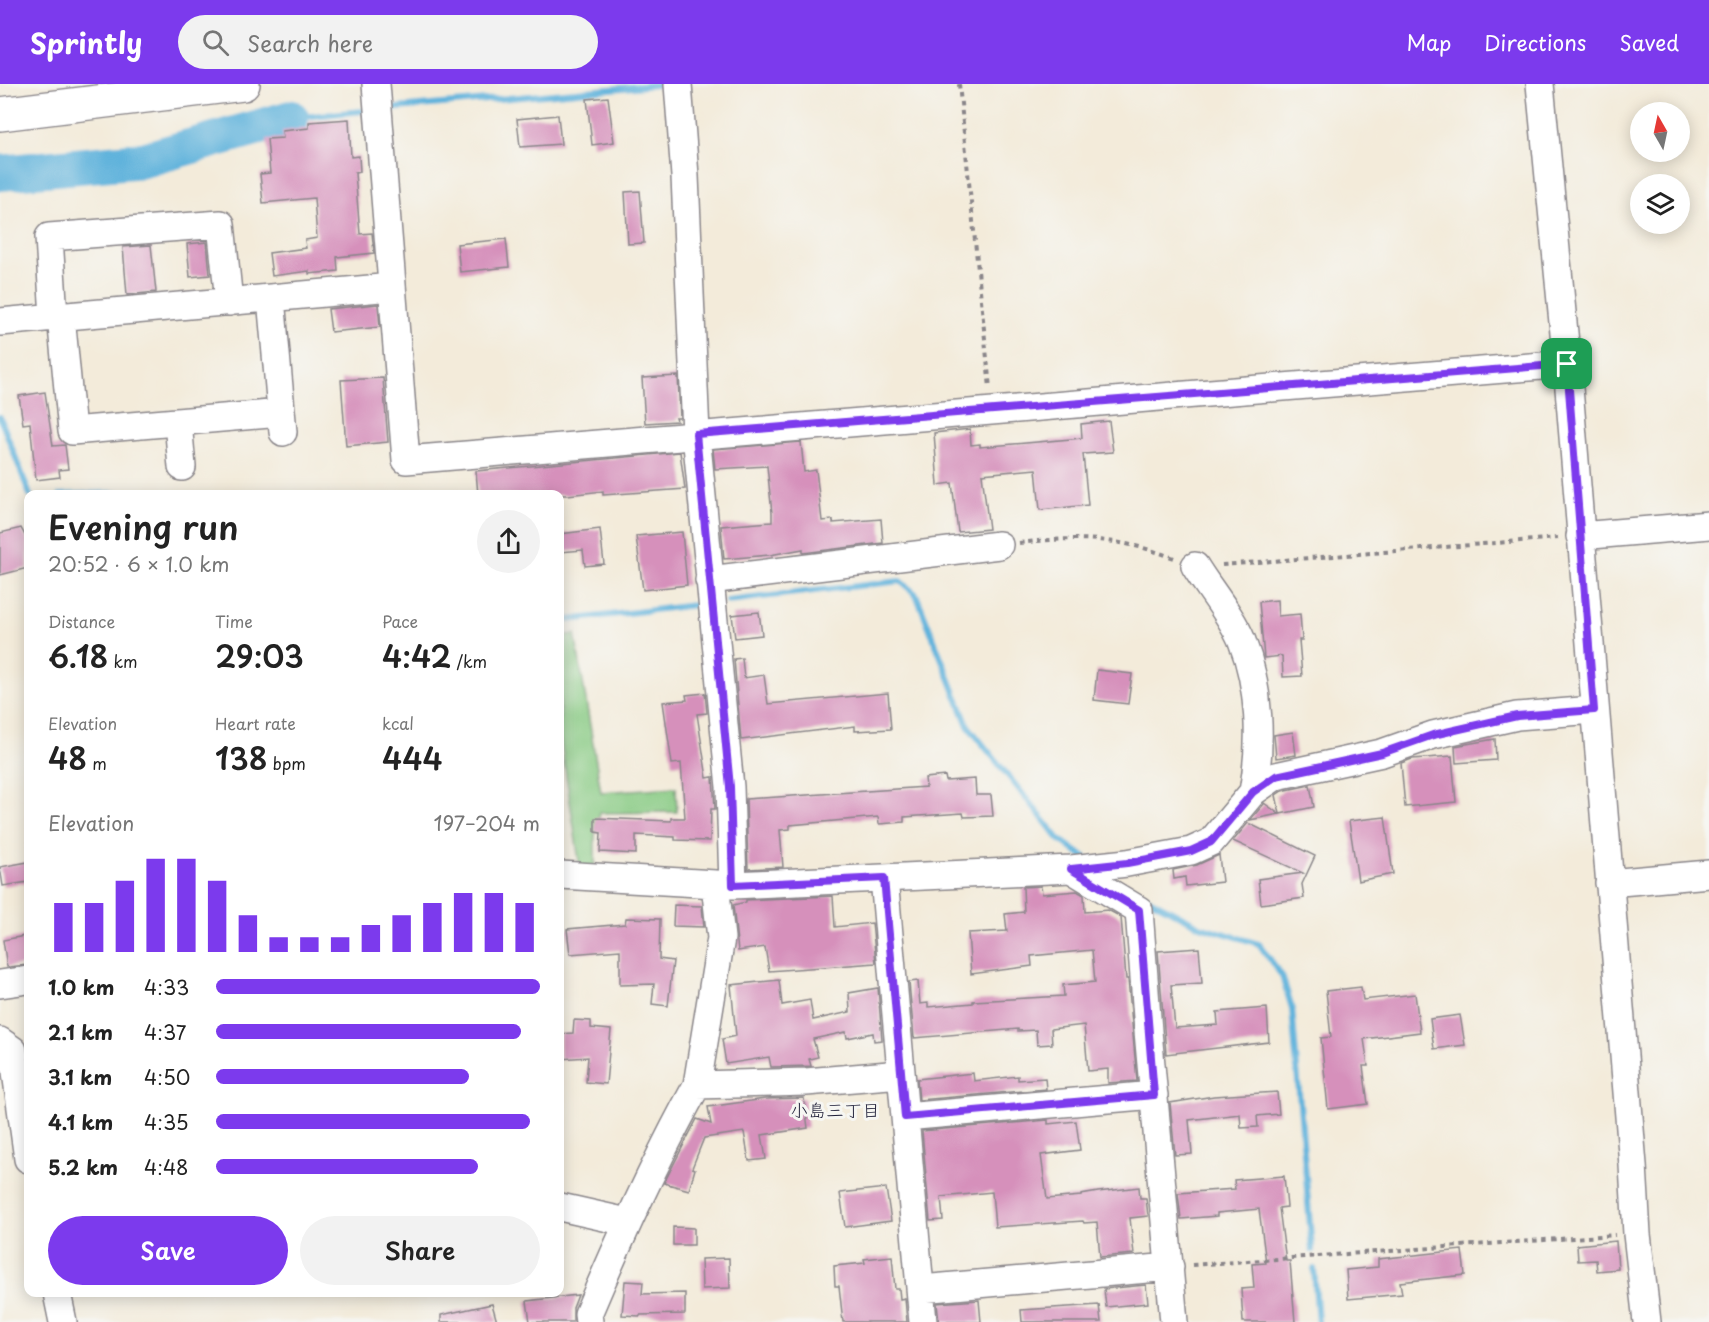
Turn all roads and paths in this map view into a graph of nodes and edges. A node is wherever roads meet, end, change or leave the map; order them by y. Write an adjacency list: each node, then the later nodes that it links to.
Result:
1 (243, 84): 6 (main road)
2 (376, 84): 7 (street)
3 (678, 84): 15 (street)
4 (960, 84): 13 (path)
5 (1540, 84): 12 (street)
6 (0, 114)
7 (392, 287): 8 (street); 15 (street)
8 (271, 298): 9 (street); 14 (street)
9 (229, 302): 10 (street); 10 (street)
10 (58, 317): 11 (street); 14 (street)
11 (0, 322)
12 (1567, 364): 13 (street); 18 (street)
13 (993, 412): 15 (street)
14 (178, 422): 16 (street)
15 (696, 434): 21 (street)
16 (182, 467)
17 (1709, 525): 18 (street)
18 (1580, 536): 20 (path); 22 (street)
19 (999, 545): 20 (path); 21 (street)
20 (1195, 566): 23 (street)
21 (709, 580): 29 (street)
22 (1594, 710): 23 (street); 28 (street)
23 (1253, 792): 24 (street)
24 (1071, 869): 27 (street); 35 (street)
25 (1709, 874): 28 (street)
26 (564, 875): 29 (street)
27 (884, 878): 29 (street); 33 (street)
28 (1609, 883): 40 (street)
29 (724, 884): 34 (street)
30 (24, 981): 31 (street)
31 (0, 984)
32 (0, 1041): 36 (street)
33 (901, 1074): 34 (street); 37 (street)
34 (697, 1085): 39 (street)
35 (1154, 1095): 37 (street); 41 (street)
36 (24, 1104)
37 (905, 1117): 42 (street)
38 (564, 1208): 39 (street)
39 (627, 1222): 45 (street)
40 (1637, 1234): 41 (path); 48 (street)
41 (1170, 1267): 42 (street); 47 (street)
42 (921, 1289): 46 (street)
43 (58, 1297): 44 (street)
44 (63, 1322)
45 (589, 1322)
46 (923, 1322)
47 (1174, 1322)
48 (1647, 1322)

